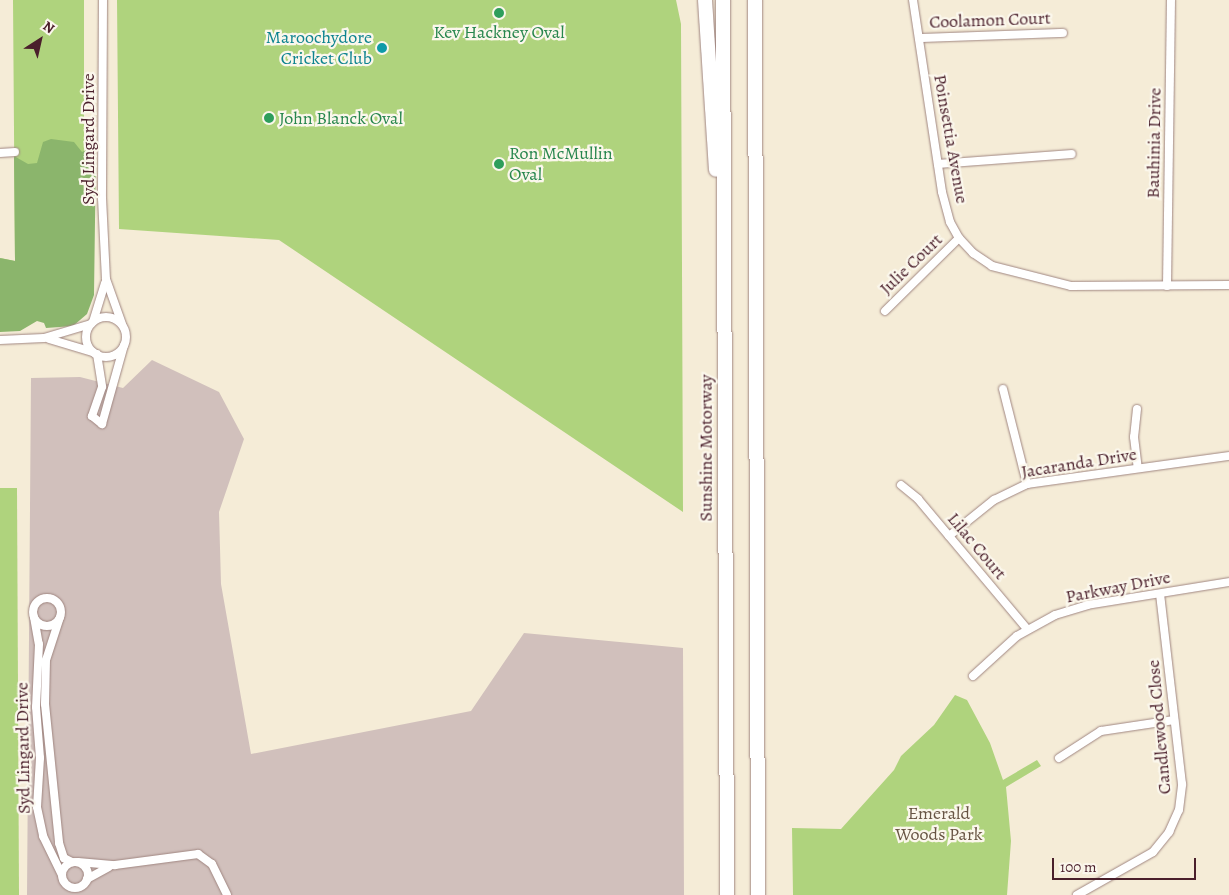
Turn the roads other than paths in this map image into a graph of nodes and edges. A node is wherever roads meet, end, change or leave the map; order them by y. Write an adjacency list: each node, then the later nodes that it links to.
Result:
1 (103, 0): 17 (street, Syd Lingard Drive)
2 (705, 0): 15 (highway)
3 (723, 0): 15 (highway, Sunshine Motorway)
4 (755, 0): 10 (highway)
5 (763, 0): 10 (highway)
6 (913, 0): 9 (street, Poinsettia Avenue)
7 (1171, 0): 19 (street, Bauhinia Drive)
8 (1063, 33): 9 (street, Coolamon Court)
9 (919, 38): 14 (street, Poinsettia Avenue)
10 (755, 77): 48 (highway)
11 (15, 152): 12 (street)
12 (0, 153)
13 (1072, 154): 14 (street)
14 (938, 164): 16 (street, Poinsettia Avenue)
15 (724, 187): 47 (highway, Sunshine Motorway)
16 (959, 238): 19 (street, Poinsettia Avenue); 20 (street, Julie Court)
17 (106, 279): 21 (street, Syd Lingard Drive); 22 (street, Syd Lingard Drive)
18 (1229, 285): 19 (street, Poinsettia Avenue)
19 (1167, 286)
20 (884, 311)
21 (92, 323): 22 (street); 23 (street); 26 (street)
22 (122, 324): 25 (street)
23 (44, 338): 24 (street); 26 (street)
24 (0, 340)
25 (124, 345): 26 (street); 26 (street)
26 (95, 353)
27 (1002, 389): 31 (street)
28 (1137, 409): 30 (street)
29 (1229, 456): 30 (street, Jacaranda Drive)
30 (1138, 468): 31 (street, Jacaranda Drive)
31 (1027, 484): 33 (street, Jacaranda Drive)
32 (901, 486): 33 (street, Lilac Court)
33 (949, 536): 38 (street, Lilac Court)
34 (1229, 582): 35 (street, Parkway Drive)
35 (1160, 594): 38 (street, Parkway Drive); 40 (street, Candlewood Close)
36 (34, 617): 37 (street); 37 (street); 44 (street, Syd Lingard Drive)
37 (60, 617): 42 (street, Syd Lingard Drive)
38 (1027, 629): 39 (street, Parkway Drive)
39 (973, 676)
40 (1174, 720): 41 (street); 49 (street, Candlewood Close)
41 (1059, 758)
42 (75, 862): 43 (street); 44 (street); 45 (street)
43 (116, 865): 45 (street); 46 (street)
44 (62, 875): 45 (street)
45 (86, 880)
46 (227, 895)
47 (727, 895)
48 (758, 895)
49 (1077, 895)

